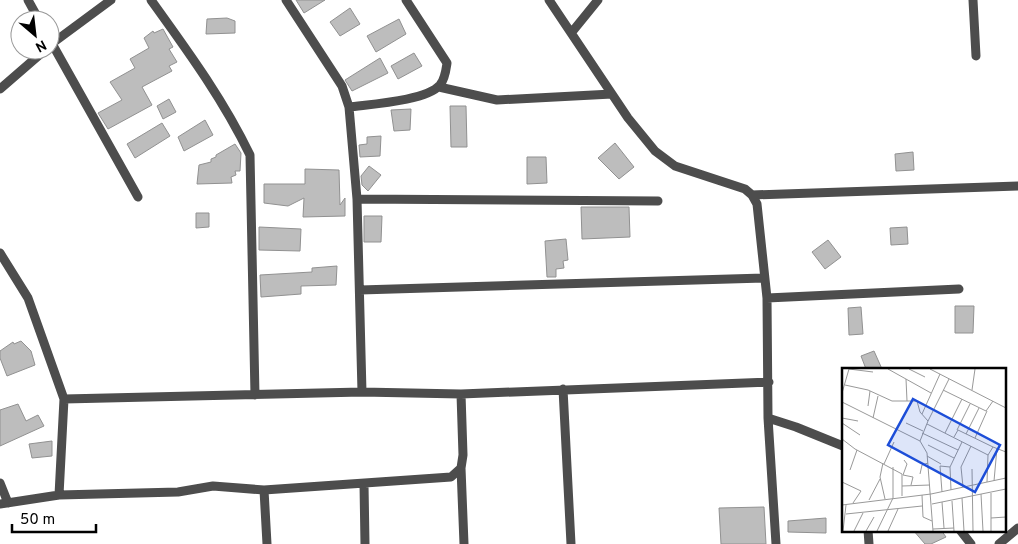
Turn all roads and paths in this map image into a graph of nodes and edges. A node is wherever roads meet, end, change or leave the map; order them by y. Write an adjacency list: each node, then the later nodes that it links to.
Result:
1 (111, 0): 9 (street)
2 (151, 0): 31 (street)
3 (286, 0): 16 (street)
4 (406, 0): 13 (street)
5 (549, 0): 8 (street)
6 (598, 0): 8 (street)
7 (973, 0): 10 (street)
8 (572, 32): 15 (street)
9 (60, 37)
10 (976, 56)
11 (32, 60): 14 (street)
12 (58, 60): 19 (street)
13 (439, 87): 15 (street); 16 (street)
14 (0, 89)
15 (612, 94): 18 (street)
16 (349, 107): 20 (street)
17 (1018, 186): 18 (street)
18 (752, 195): 23 (street)
19 (138, 197)
20 (357, 200): 21 (street); 25 (street)
21 (658, 201)
22 (0, 253): 32 (street)
23 (764, 278): 25 (street); 26 (street)
24 (959, 289): 26 (street)
25 (360, 290): 29 (street)
26 (767, 298): 27 (street)
27 (769, 382): 28 (street); 33 (street)
28 (563, 389): 30 (street); 46 (street)
29 (362, 392): 30 (street); 31 (street)
30 (460, 394): 35 (street)
31 (255, 395): 32 (street)
32 (64, 400): 39 (street)
33 (768, 418): 34 (street); 47 (street)
34 (842, 446)
35 (461, 468): 37 (street); 45 (street)
36 (0, 483): 40 (street)
37 (364, 484): 38 (street); 44 (street)
38 (264, 490): 39 (street); 43 (street)
39 (59, 495): 40 (street)
40 (4, 504)
41 (1018, 528): 49 (street)
42 (962, 532): 48 (street)
43 (267, 544)
44 (365, 544)
45 (464, 544)
46 (571, 544)
47 (776, 544)
48 (971, 544)
49 (1000, 544)

